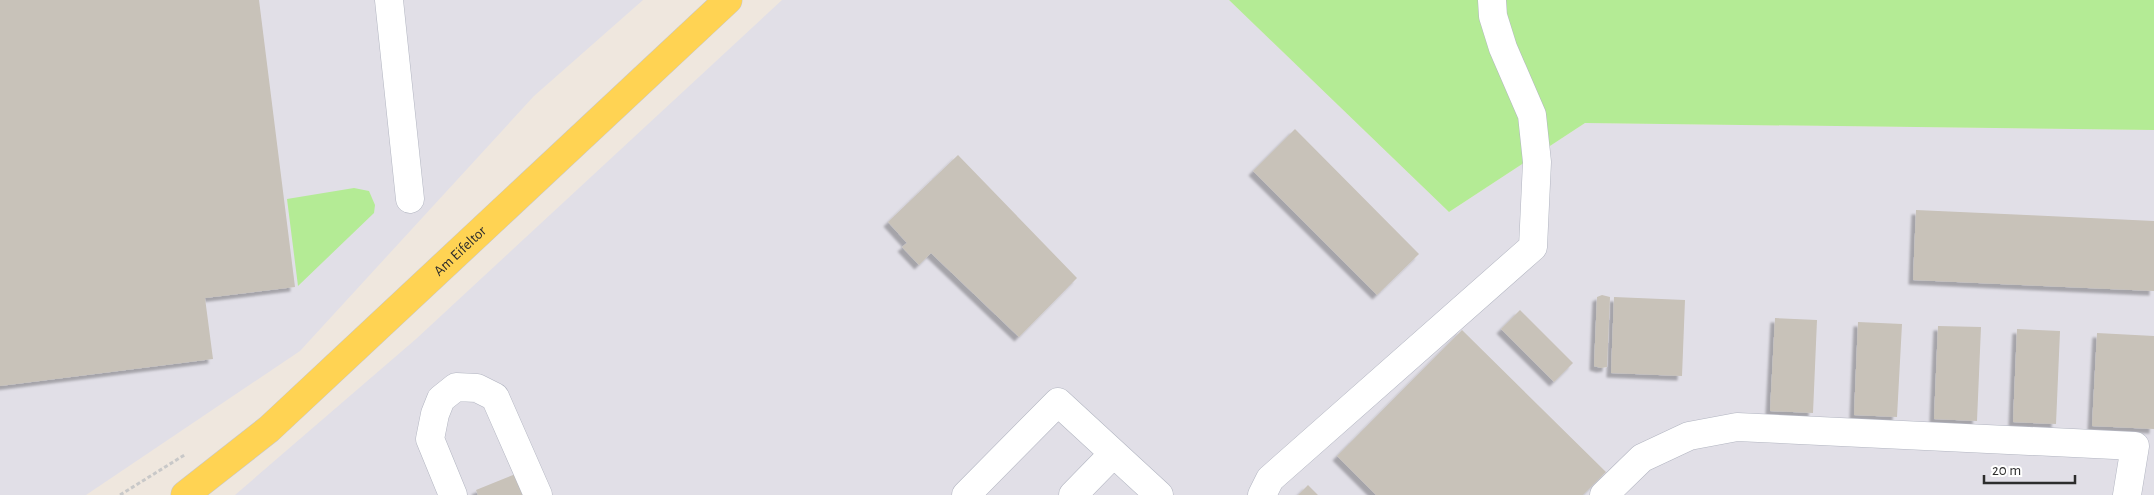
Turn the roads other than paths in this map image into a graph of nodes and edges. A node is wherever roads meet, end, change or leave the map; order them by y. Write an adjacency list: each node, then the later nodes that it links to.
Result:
1 (389, 0): 4 (lane)
2 (728, 0): 7 (main road, Am Eifeltor)
3 (1492, 0): 13 (lane)
4 (410, 199)
5 (2145, 446): 14 (lane); 15 (lane)
6 (1113, 454): 10 (lane); 11 (lane); 12 (lane)
7 (186, 495)
8 (452, 495): 9 (lane)
9 (538, 495)
10 (966, 495)
11 (1072, 495)
12 (1159, 495)
13 (1262, 495)
14 (1604, 495)
15 (2127, 495)

